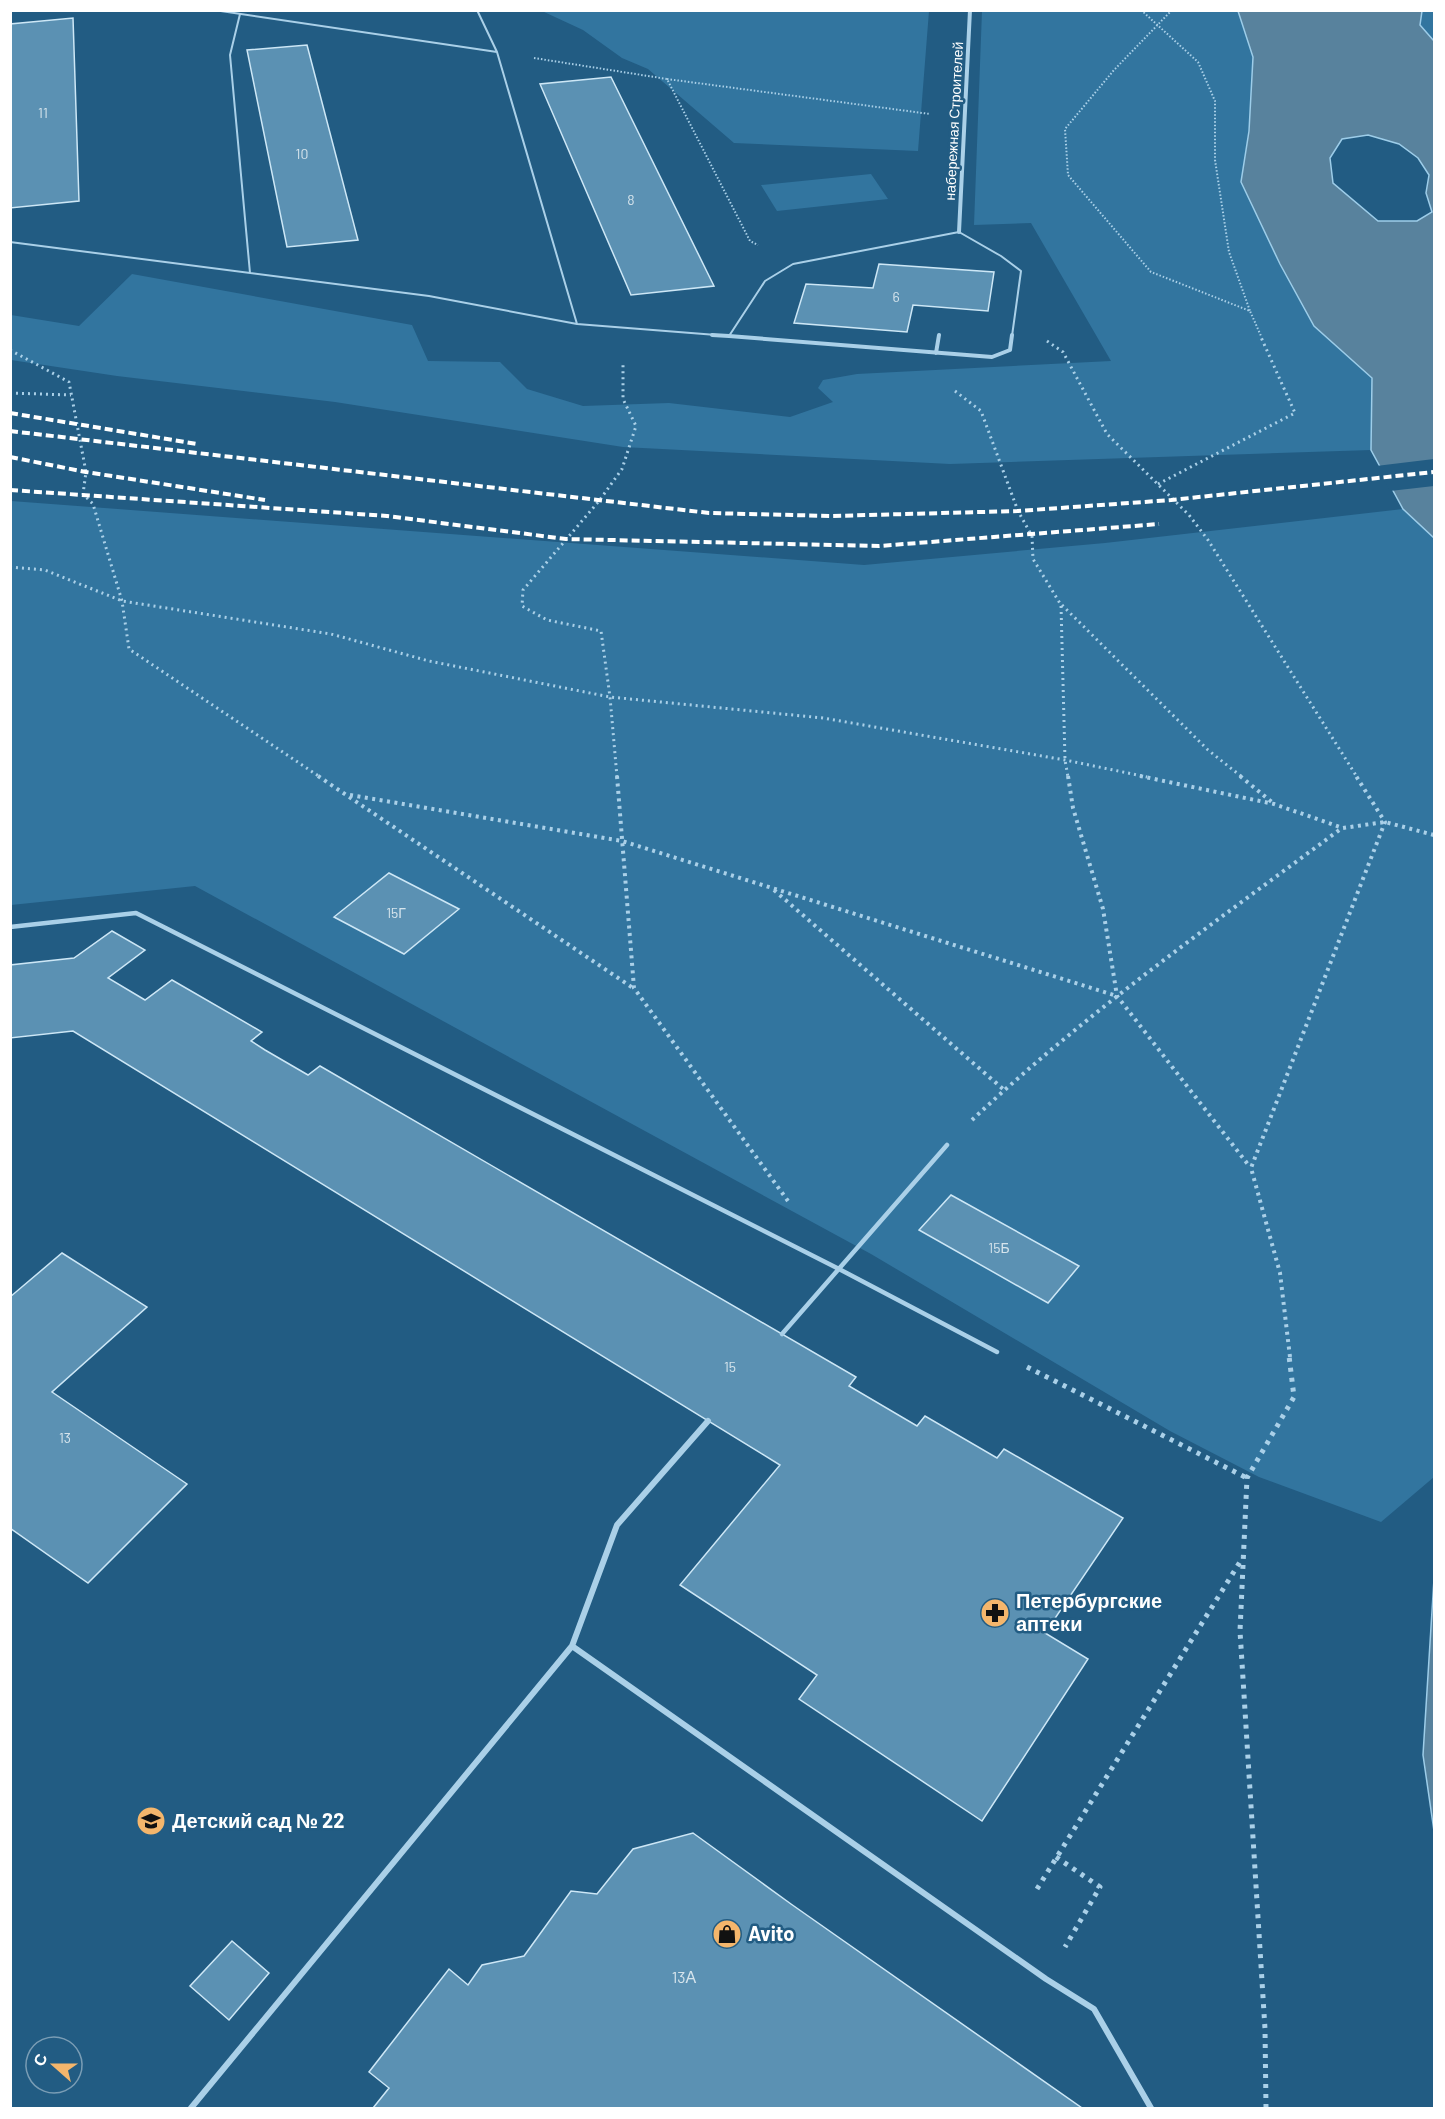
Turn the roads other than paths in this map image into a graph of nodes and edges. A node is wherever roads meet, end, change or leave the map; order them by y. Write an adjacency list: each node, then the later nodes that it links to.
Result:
1 (214, 10): 4 (lane)
2 (477, 10): 5 (lane)
3 (970, 10): 6 (street, набережная Строителей)
4 (240, 14): 5 (lane); 8 (lane)
5 (497, 52): 9 (lane)
6 (959, 232): 11 (lane); 12 (lane)
7 (10, 242): 8 (lane)
8 (250, 273): 9 (lane)
9 (577, 324): 11 (lane)
10 (939, 334): 12 (lane)
11 (728, 337): 12 (lane)
12 (936, 353)
13 (10, 927): 15 (lane)
14 (947, 1144): 15 (lane)
15 (839, 1269): 16 (lane); 17 (lane)
16 (782, 1334)
17 (997, 1352)
18 (708, 1420): 19 (lane)
19 (572, 1646): 20 (lane); 21 (lane)
20 (191, 2109)
21 (1151, 2109)

